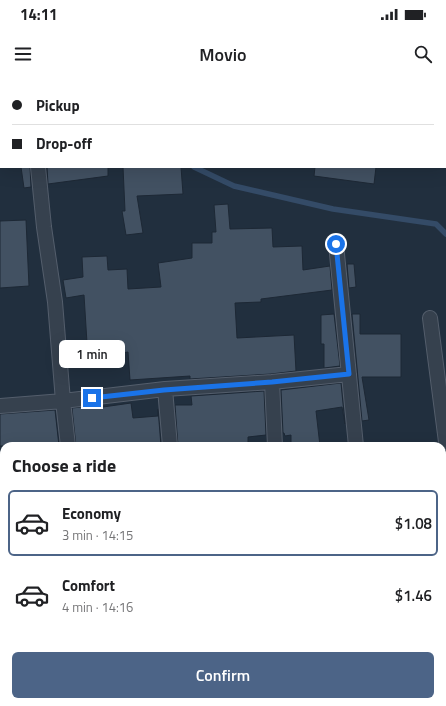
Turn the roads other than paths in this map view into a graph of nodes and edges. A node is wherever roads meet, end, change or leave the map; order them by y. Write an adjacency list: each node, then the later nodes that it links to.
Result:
1 (38, 168): 7 (street)
2 (336, 244): 4 (street)
3 (430, 318): 13 (street)
4 (349, 374): 5 (street); 12 (street)
5 (272, 382): 6 (street); 11 (street)
6 (164, 390): 7 (street); 10 (street)
7 (63, 401): 8 (street); 9 (street)
8 (0, 406)
9 (68, 442)
10 (170, 442)
11 (275, 442)
12 (356, 442)
13 (446, 442)

